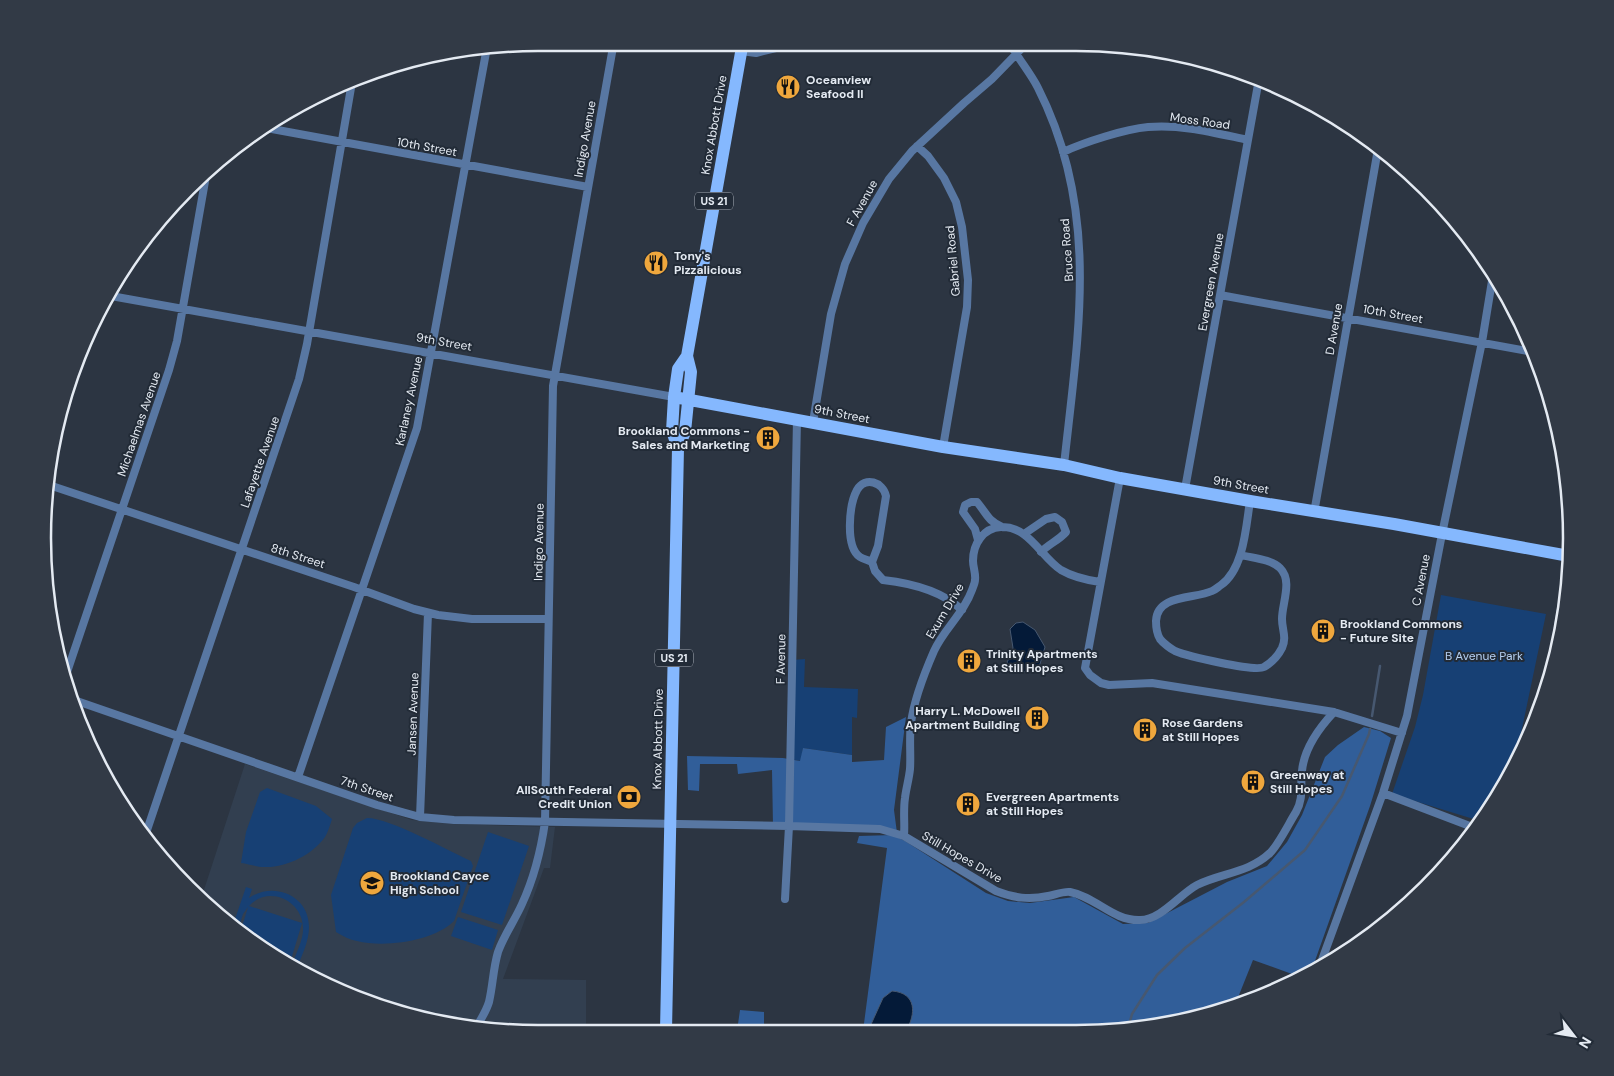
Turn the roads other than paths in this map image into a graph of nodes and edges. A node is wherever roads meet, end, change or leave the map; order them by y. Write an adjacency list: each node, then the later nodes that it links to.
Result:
1 (612, 51): 18 (street, Indigo Avenue)
2 (741, 51): 28 (main road, Knox Abbott Drive / US 21)
3 (748, 51): 4 (street)
4 (764, 51)
5 (1013, 51): 13 (street, F Avenue)
6 (1015, 51): 14 (street, Bruce Road)
7 (486, 54): 16 (street, Karlaney Avenue)
8 (1258, 86): 11 (street, Evergreen Avenue)
9 (351, 88): 12 (street, Lafayette Avenue)
10 (274, 129): 12 (street, 10th Street)
11 (1248, 140): 14 (street, Moss Road); 20 (street, Evergreen Avenue)
12 (342, 142): 16 (street, 10th Street); 24 (street, Lafayette Avenue)
13 (917, 146): 33 (street, F Avenue); 34 (street, Gabriel Road)
14 (1063, 152): 36 (street, Bruce Road)
15 (1377, 156): 23 (street, D Avenue)
16 (465, 165): 18 (street, 10th Street); 27 (street, Karlaney Avenue)
17 (204, 184): 22 (street, Michaelmas Avenue)
18 (588, 187): 29 (street, Indigo Avenue)
19 (1491, 285): 25 (street, C Avenue)
20 (1220, 295): 23 (street, 10th Street); 39 (street, Evergreen Avenue)
21 (115, 297): 22 (street, 9th Street)
22 (182, 309): 24 (street, 9th Street); 41 (street, Michaelmas Avenue)
23 (1348, 318): 25 (street, 10th Street); 42 (street, D Avenue)
24 (309, 332): 27 (street, 9th Street); 47 (street, Lafayette Avenue)
25 (1482, 342): 26 (street, 10th Street); 45 (street, C Avenue)
26 (1525, 350)
27 (431, 353): 29 (street, 9th Street); 53 (street, Karlaney Avenue)
28 (687, 356): 30 (main road, Knox Abbott Drive / US 21); 31 (main road, Knox Abbott Drive / US 21)
29 (555, 376): 30 (street, 9th Street); 56 (street, Indigo Avenue)
30 (674, 397): 31 (main road, 9th Street); 35 (main road, Knox Abbott Drive / US 21)
31 (687, 400): 32 (main road, 9th Street); 35 (main road, Knox Abbott Drive / US 21)
32 (797, 419): 33 (main road, 9th Street); 68 (street, F Avenue)
33 (814, 422): 34 (main road, 9th Street)
34 (943, 447): 36 (main road, 9th Street)
35 (678, 448): 66 (main road, Knox Abbott Drive / US 21)
36 (1064, 465): 37 (main road, 9th Street)
37 (1120, 478): 39 (main road, 9th Street); 52 (street)
38 (54, 487): 41 (street, 8th Street)
39 (1185, 489): 40 (main road, 9th Street)
40 (1250, 501): 42 (main road, 9th Street); 49 (street)
41 (122, 509): 47 (street, 8th Street); 57 (street, Michaelmas Avenue)
42 (1314, 512): 45 (main road, 9th Street)
43 (1002, 527): 44 (street); 46 (street); 46 (street)
44 (1024, 534): 48 (street); 48 (street)
45 (1442, 534): 50 (main road, 9th Street); 60 (street, C Avenue)
46 (978, 540): 54 (street, Exum Drive)
47 (242, 550): 53 (street, 8th Street); 61 (street, Lafayette Avenue)
48 (1041, 552): 52 (street)
49 (1240, 555): 49 (street)
50 (1562, 555)
51 (872, 562): 51 (street); 54 (street)
52 (1100, 582): 59 (street)
53 (362, 590): 55 (street, 8th Street); 62 (street, Karlaney Avenue)
54 (962, 610): 70 (street, Exum Drive)
55 (428, 613): 56 (street, 8th Street); 64 (street, Jansen Avenue)
56 (548, 619): 65 (street, Indigo Avenue)
57 (69, 667)
58 (80, 702): 61 (street, 7th Street)
59 (1334, 712): 60 (street); 70 (street, Still Hopes Drive)
60 (1402, 733): 63 (street, C Avenue)
61 (179, 736): 62 (street, 7th Street); 69 (street, Lafayette Avenue)
62 (298, 777): 64 (street, 7th Street)
63 (1383, 793): 67 (street); 72 (street, C Avenue)
64 (420, 817): 65 (street, 7th Street)
65 (545, 822): 66 (street, 7th Street); 73 (street, Indigo Avenue)
66 (670, 825): 68 (street, Still Hopes Drive); 74 (main road, Knox Abbott Drive / US 21)
67 (1468, 825)
68 (789, 826): 70 (street, Still Hopes Drive); 71 (street, F Avenue)
69 (147, 828)
70 (904, 836)
71 (785, 899)
72 (1323, 958)
73 (480, 1022)
74 (666, 1025)

